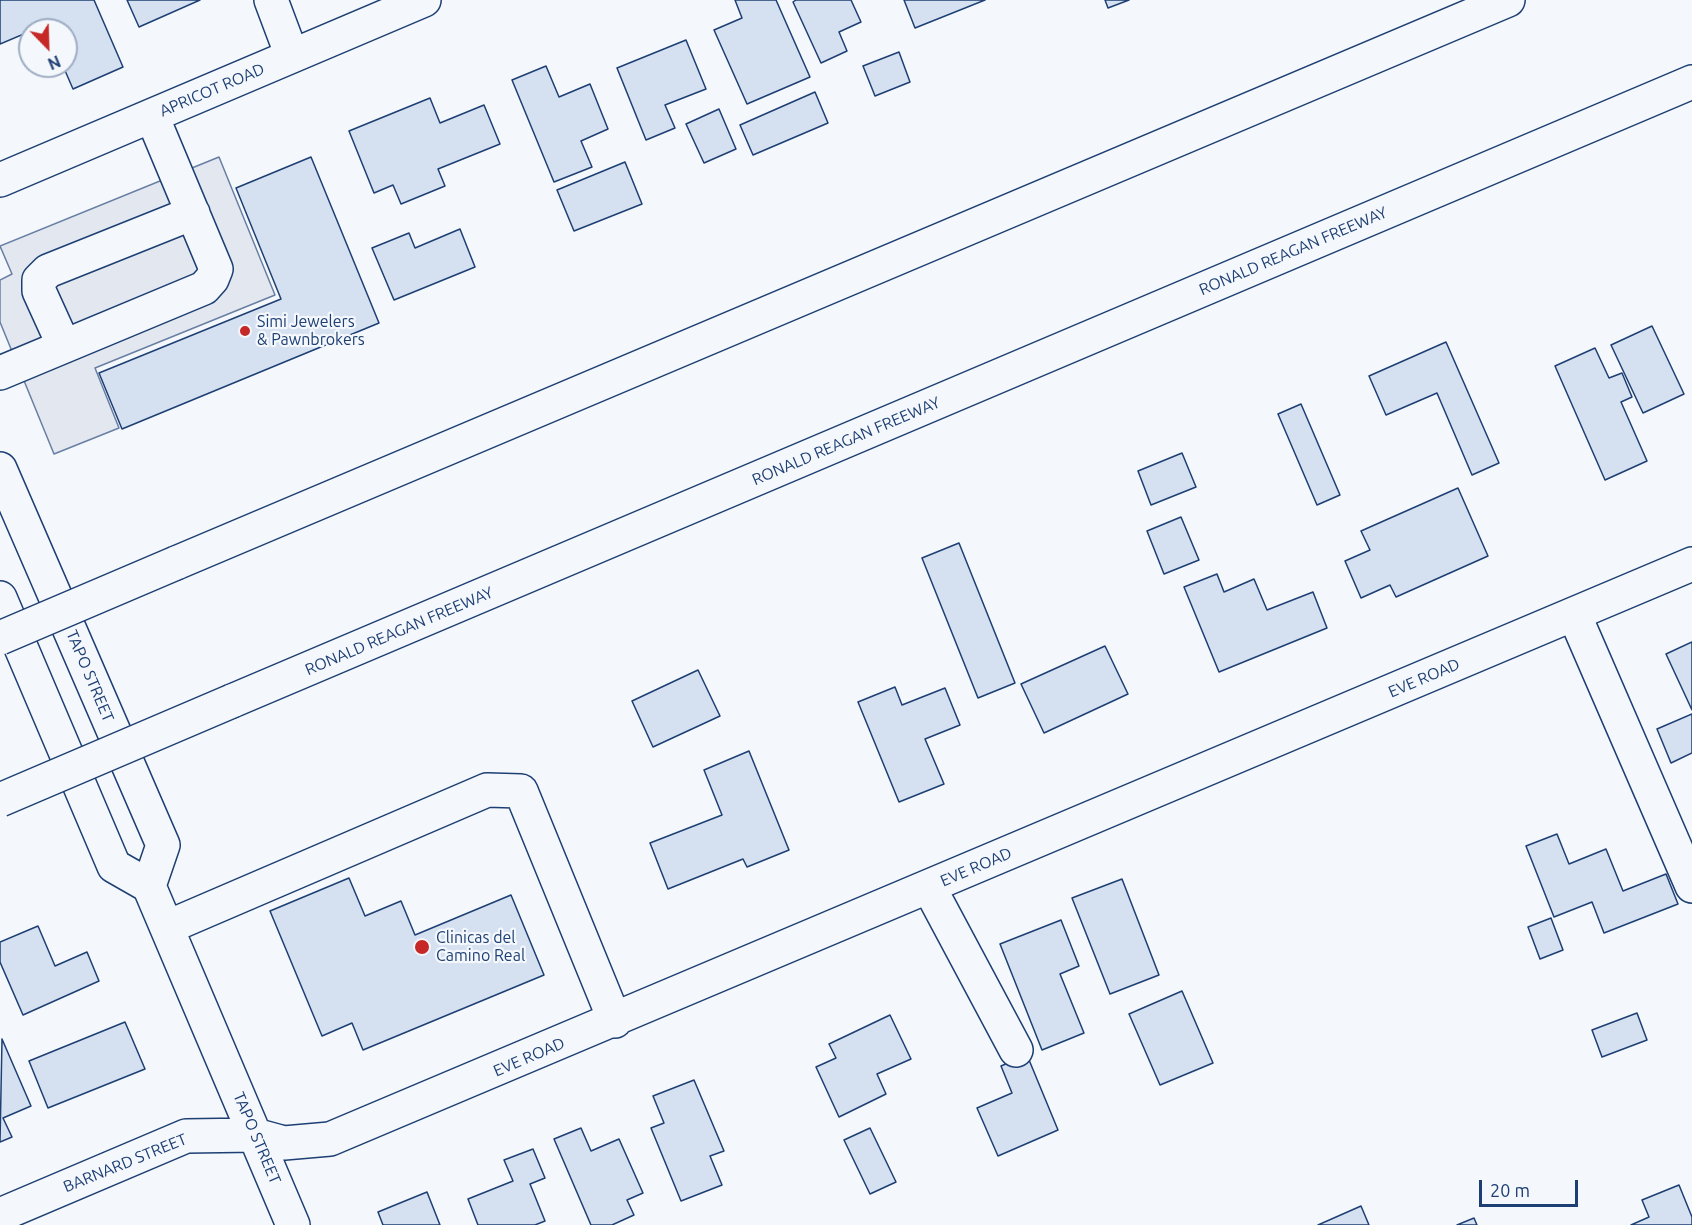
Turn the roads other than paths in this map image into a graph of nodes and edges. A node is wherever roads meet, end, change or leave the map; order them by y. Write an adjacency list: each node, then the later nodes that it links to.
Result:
1 (271, 0): 4 (main road)
2 (424, 0): 4 (main road, APRICOT ROAD)
3 (1508, 0): 15 (main road, bridge)
4 (292, 56): 6 (main road, APRICOT ROAD)
5 (1690, 83): 16 (main road, RONALD REAGAN FREEWAY, bridge)
6 (152, 116): 7 (main road, APRICOT ROAD); 8 (main road)
7 (0, 180)
8 (193, 213): 9 (main road); 9 (main road)
9 (64, 346): 10 (main road)
10 (0, 373)
11 (0, 469): 17 (main road, TAPO STREET)
12 (1692, 564): 14 (main road, EVE ROAD)
13 (0, 598): 17 (main road)
14 (1574, 614): 18 (main road); 19 (main road, EVE ROAD)
15 (0, 638)
16 (0, 800)
17 (149, 885): 20 (main road, TAPO STREET)
18 (1692, 886)
19 (929, 887): 21 (main road, EVE ROAD); 22 (main road)
20 (168, 927): 21 (main road); 23 (main road, TAPO STREET)
21 (615, 1021): 23 (main road, EVE ROAD)
22 (1016, 1050)
23 (255, 1135): 24 (main road, BARNARD STREET); 25 (main road, TAPO STREET)
24 (0, 1215)
25 (293, 1225)

